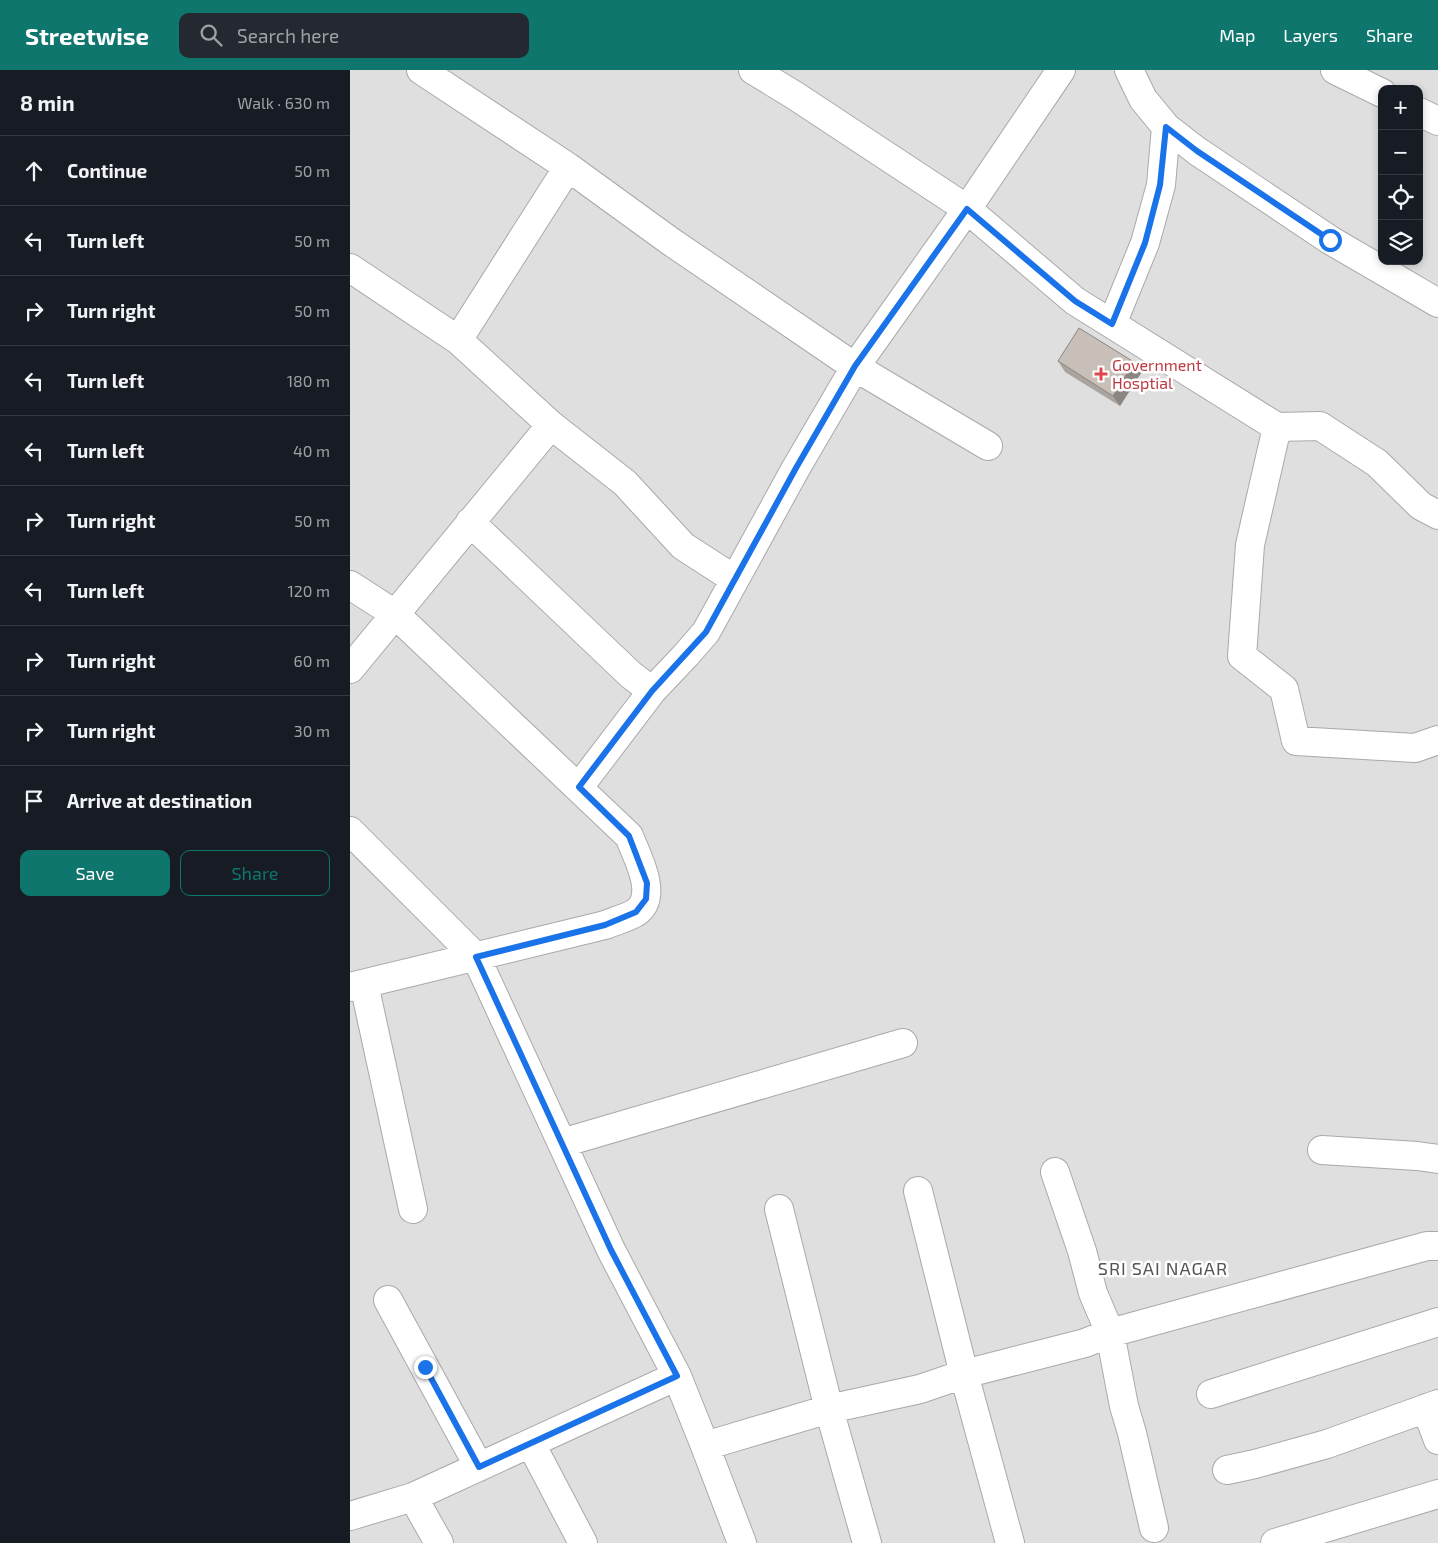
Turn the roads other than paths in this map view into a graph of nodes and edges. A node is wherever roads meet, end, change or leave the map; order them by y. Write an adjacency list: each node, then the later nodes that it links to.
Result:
1 (753, 70): 11 (street)
2 (1061, 70): 11 (street)
3 (1129, 70): 9 (street)
4 (1335, 70): 6 (street)
5 (433, 73): 10 (street)
6 (1378, 91)
7 (1423, 114): 8 (street)
8 (1438, 121)
9 (1166, 127): 13 (street); 14 (street)
10 (568, 167): 15 (street); 16 (street)
11 (967, 209): 14 (street); 16 (street)
12 (350, 268): 15 (street)
13 (1438, 303)
14 (1112, 324): 18 (street)
15 (458, 340): 17 (street)
16 (855, 366): 19 (street); 22 (street)
17 (551, 425): 21 (street); 22 (street)
18 (1277, 426): 20 (street); 27 (street)
19 (988, 446)
20 (1438, 515)
21 (470, 522): 24 (street); 26 (street)
22 (734, 579): 26 (street)
23 (350, 585): 24 (street)
24 (395, 614): 25 (street); 28 (street)
25 (350, 669)
26 (652, 691): 28 (street)
27 (1438, 740)
28 (579, 787): 30 (street)
29 (350, 831): 30 (street)
30 (476, 957): 31 (street); 33 (street)
31 (357, 986): 38 (street)
32 (903, 1043): 33 (street)
33 (562, 1143): 45 (street)
34 (1322, 1150): 35 (street)
35 (1438, 1159)
36 (1055, 1172): 43 (street)
37 (918, 1191): 44 (street)
38 (413, 1209)
39 (779, 1209): 48 (street)
40 (1438, 1246): 43 (street)
41 (388, 1300): 52 (street)
42 (1438, 1322): 46 (street)
43 (1110, 1333): 44 (street); 57 (street)
44 (964, 1374): 48 (street); 62 (street)
45 (677, 1376): 50 (street); 51 (street)
46 (1210, 1394)
47 (1432, 1406): 49 (street); 53 (street)
48 (829, 1409): 51 (street); 61 (street)
49 (1438, 1440)
50 (531, 1444): 52 (street); 59 (street)
51 (705, 1446): 60 (street)
52 (479, 1467): 55 (street)
53 (1227, 1470)
54 (1438, 1494): 63 (street)
55 (414, 1498): 56 (street); 58 (street)
56 (351, 1513)
57 (1154, 1528)
58 (439, 1543)
59 (583, 1543)
60 (742, 1543)
61 (868, 1543)
62 (1010, 1543)
63 (1275, 1543)

